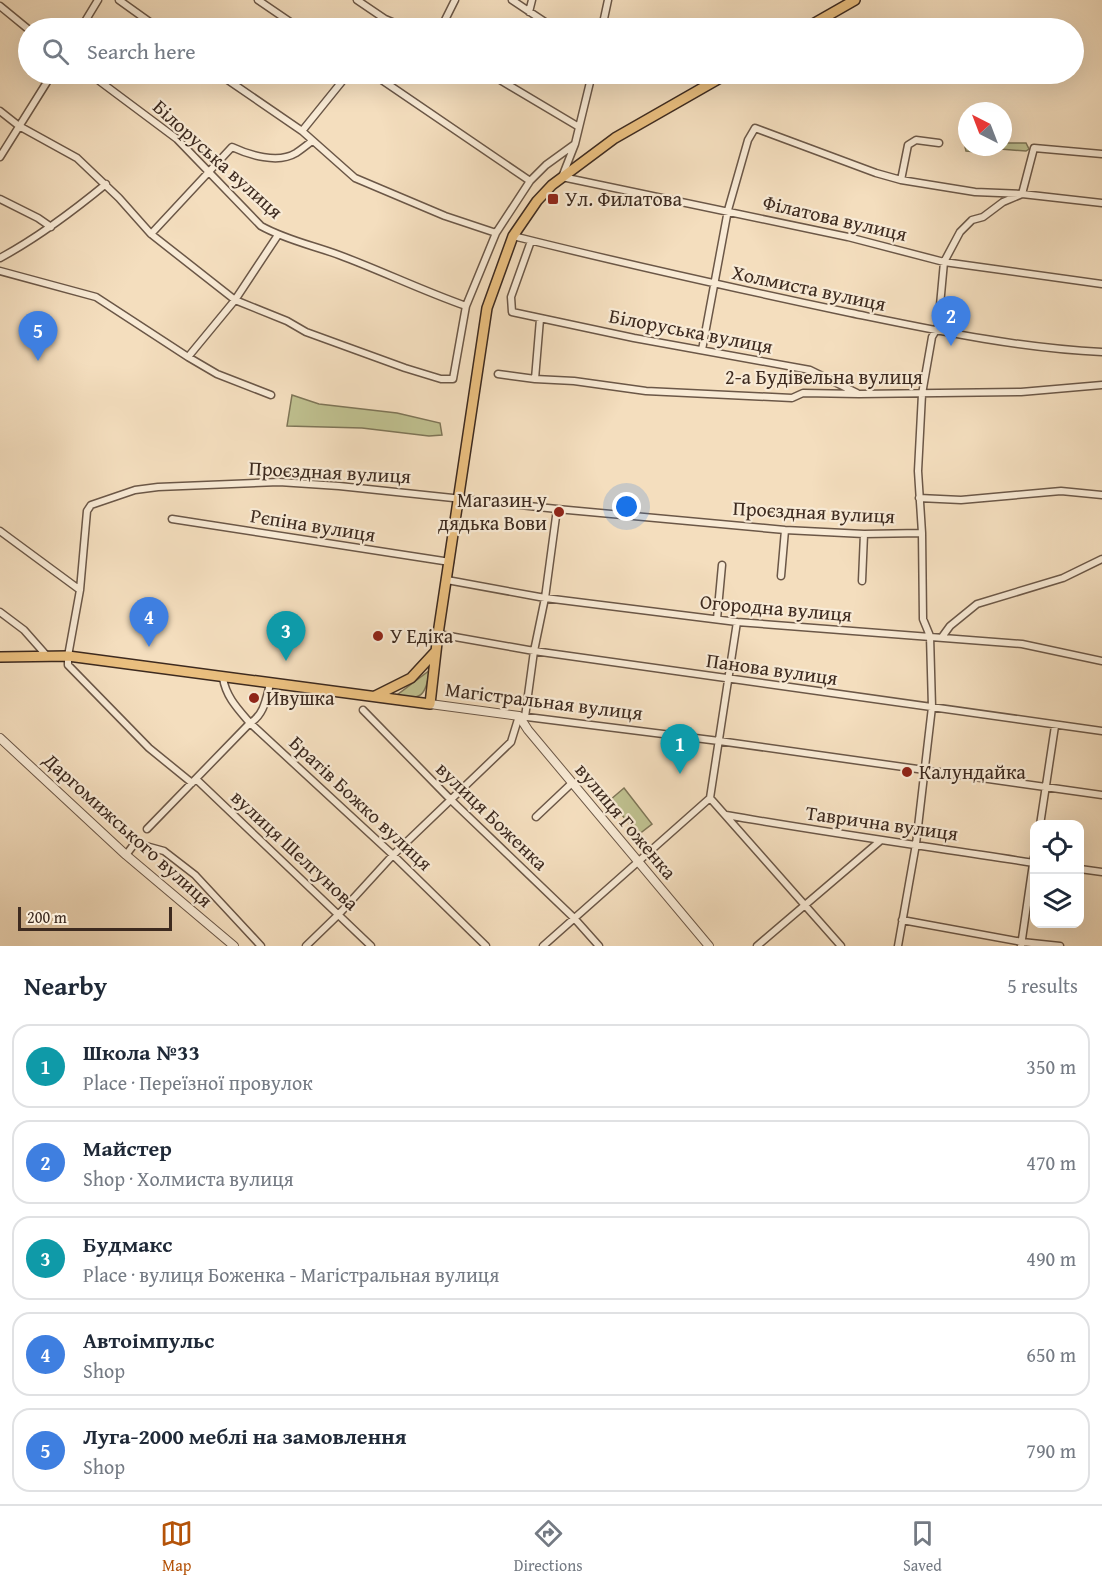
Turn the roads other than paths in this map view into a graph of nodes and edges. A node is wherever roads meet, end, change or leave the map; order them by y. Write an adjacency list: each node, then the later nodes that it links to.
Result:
1 (98, 0): 12 (street)
2 (119, 0): 13 (street)
3 (258, 0): 14 (street)
4 (357, 0): 15 (street)
5 (455, 0): 16 (street)
6 (512, 0): 11 (street)
7 (532, 0): 11 (street)
8 (608, 0): 18 (street)
9 (855, 0): 19 (main road)
10 (0, 6): 20 (street)
11 (529, 12): 17 (street)
12 (87, 18)
13 (144, 18)
14 (284, 18)
15 (382, 18)
16 (446, 18)
17 (538, 18)
18 (604, 18)
19 (824, 18)
20 (18, 21)
21 (46, 84): 30 (street)
22 (103, 84): 38 (street, Білоруська вулиця)
23 (234, 84): 32 (street)
24 (340, 84): 32 (street)
25 (388, 84): 41 (street)
26 (507, 84): 31 (street)
27 (590, 84): 31 (street)
28 (710, 84): 39 (main road)
29 (0, 111): 30 (street)
30 (19, 126): 37 (street); 42 (street)
31 (579, 127): 35 (street)
32 (302, 131): 33 (street)
33 (312, 141): 38 (street); 48 (street)
34 (939, 143): 40 (street)
35 (575, 144): 39 (street); 41 (street)
36 (1102, 154): 43 (street)
37 (0, 157)
38 (207, 172): 49 (street); 50 (street, Білоруська вулиця)
39 (562, 177): 46 (street, Філатова вулиця); 51 (main road)
40 (901, 180): 43 (street); 46 (street)
41 (530, 181): 48 (street)
42 (106, 184): 47 (street); 49 (street)
43 (1022, 194): 45 (street); 54 (street)
44 (0, 199): 47 (street)
45 (1102, 202)
46 (728, 210): 54 (street, Філатова вулиця); 57 (street)
47 (51, 227): 53 (street)
48 (496, 233): 59 (street)
49 (151, 234): 58 (street)
50 (278, 235): 58 (street); 59 (street, Білоруська вулиця)
51 (513, 236): 52 (street, Холмиста вулиця); 72 (main road)
52 (531, 240): 57 (street, Холмиста вулиця); 60 (street, Білоруська вулиця)
53 (0, 258)
54 (944, 262): 56 (street, Філатова вулиця); 61 (street)
55 (0, 271): 64 (street)
56 (1102, 284)
57 (715, 285): 61 (street, Холмиста вулиця); 62 (street)
58 (235, 300): 59 (street); 64 (street)
59 (466, 306)
60 (540, 319): 62 (street, Білоруська вулиця); 66 (street)
61 (936, 331): 63 (street, Холмиста вулиця); 68 (street)
62 (702, 350): 69 (street, Білоруська вулиця)
63 (1102, 352)
64 (188, 357): 70 (street)
65 (498, 374): 66 (street, 2-а Будівельна вулиця)
66 (535, 379): 69 (street, 2-а Будівельна вулиця)
67 (1102, 385): 68 (street, 2-а Будівельна вулиця)
68 (922, 393): 69 (street, 2-а Будівельна вулиця); 73 (street)
69 (859, 394)
70 (271, 395)
71 (1102, 495): 73 (street)
72 (459, 498): 74 (street, Проєздная вулиця); 81 (main road); 86 (street, Проєздная вулиця)
73 (919, 498): 78 (street)
74 (557, 509): 76 (street, Проєздная вулиця); 87 (street)
75 (172, 519): 81 (street, Рєпіна вулиця)
76 (784, 530): 79 (street, Проєздная вулиця); 83 (street)
77 (0, 531): 86 (street)
78 (922, 533): 79 (street, Проєздная вулиця); 92 (street)
79 (864, 534): 85 (street)
80 (1102, 559): 93 (street)
81 (450, 562): 84 (main road)
82 (722, 565): 89 (street)
83 (781, 576)
84 (447, 580): 87 (street, Огородна вулиця); 91 (main road)
85 (862, 581)
86 (80, 590): 97 (street)
87 (544, 598): 89 (street, Огородна вулиця); 94 (street)
88 (0, 612): 96 (street)
89 (717, 620): 90 (street, Огородна вулиця)
90 (737, 622): 92 (street, Огородна вулиця); 101 (street)
91 (438, 634): 94 (street, Панова вулиця); 95 (main road)
92 (930, 636): 93 (street, Огородна вулиця); 105 (street)
93 (942, 637): 99 (street, Огородна вулиця)
94 (534, 651): 101 (street, Панова вулиця); 107 (street)
95 (436, 652): 103 (main road); 104 (main road)
96 (47, 656): 97 (main road); 98 (main road)
97 (68, 656): 100 (main road); 114 (street, вулиця Шелгунова)
98 (0, 657)
99 (1102, 661)
100 (223, 678): 102 (main road); 108 (street, Братів Божко вулиця)
101 (728, 680): 105 (street, Панова вулиця); 112 (street)
102 (270, 684): 103 (main road, Магістральная вулиця); 108 (street)
103 (373, 697): 104 (main road, Магістральная вулиця)
104 (430, 704): 107 (street, Магістральная вулиця)
105 (932, 707): 109 (street, Панова вулиця); 113 (street)
106 (363, 710): 119 (street, вулиця Боженка)
107 (522, 716): 112 (street, Магістральная вулиця); 115 (street, вулиця Гоженка); 119 (street)
108 (250, 723): 114 (street); 127 (street, Братів Божко вулиця)
109 (1055, 726): 110 (street, Панова вулиця); 116 (street)
110 (1102, 731)
111 (0, 738): 126 (street, Даргомижського вулиця)
112 (719, 741): 113 (street, Магістральная вулиця); 118 (street)
113 (925, 770): 116 (street, Магістральная вулиця); 125 (street)
114 (194, 781): 123 (street); 134 (street, вулиця Шелгунова)
115 (572, 783): 121 (street); 129 (street, вулиця Гоженка)
116 (1046, 788): 117 (street, Магістральная вулиця); 122 (street)
117 (1102, 795)
118 (710, 798): 120 (street); 129 (street)
119 (451, 800): 127 (street); 135 (street, вулиця Боженка)
120 (726, 815): 124 (street, Таврична вулиця); 133 (street)
121 (536, 817)
122 (1041, 820)
123 (147, 829)
124 (880, 841): 125 (street, Таврична вулиця); 133 (street)
125 (916, 844): 128 (street, Таврична вулиця); 136 (street)
126 (126, 855): 138 (street, Даргомижського вулиця); 139 (street)
127 (393, 855): 134 (street); 142 (street, Братів Божко вулиця)
128 (1030, 860)
129 (639, 862): 135 (street); 145 (street, вулиця Гоженка)
130 (1084, 870): 131 (street)
131 (1102, 872)
132 (1032, 874): 137 (street)
133 (806, 906): 146 (street); 147 (street)
134 (339, 914): 140 (street); 141 (street, вулиця Шелгунова)
135 (574, 918): 143 (street); 144 (street, вулиця Боженка)
136 (902, 920): 137 (street); 148 (street)
137 (1022, 944): 149 (street)
138 (234, 946)
139 (261, 946)
140 (306, 946)
141 (371, 946)
142 (486, 946)
143 (543, 946)
144 (599, 946)
145 (709, 946)
146 (757, 946)
147 (841, 946)
148 (898, 946)
149 (1060, 946)

